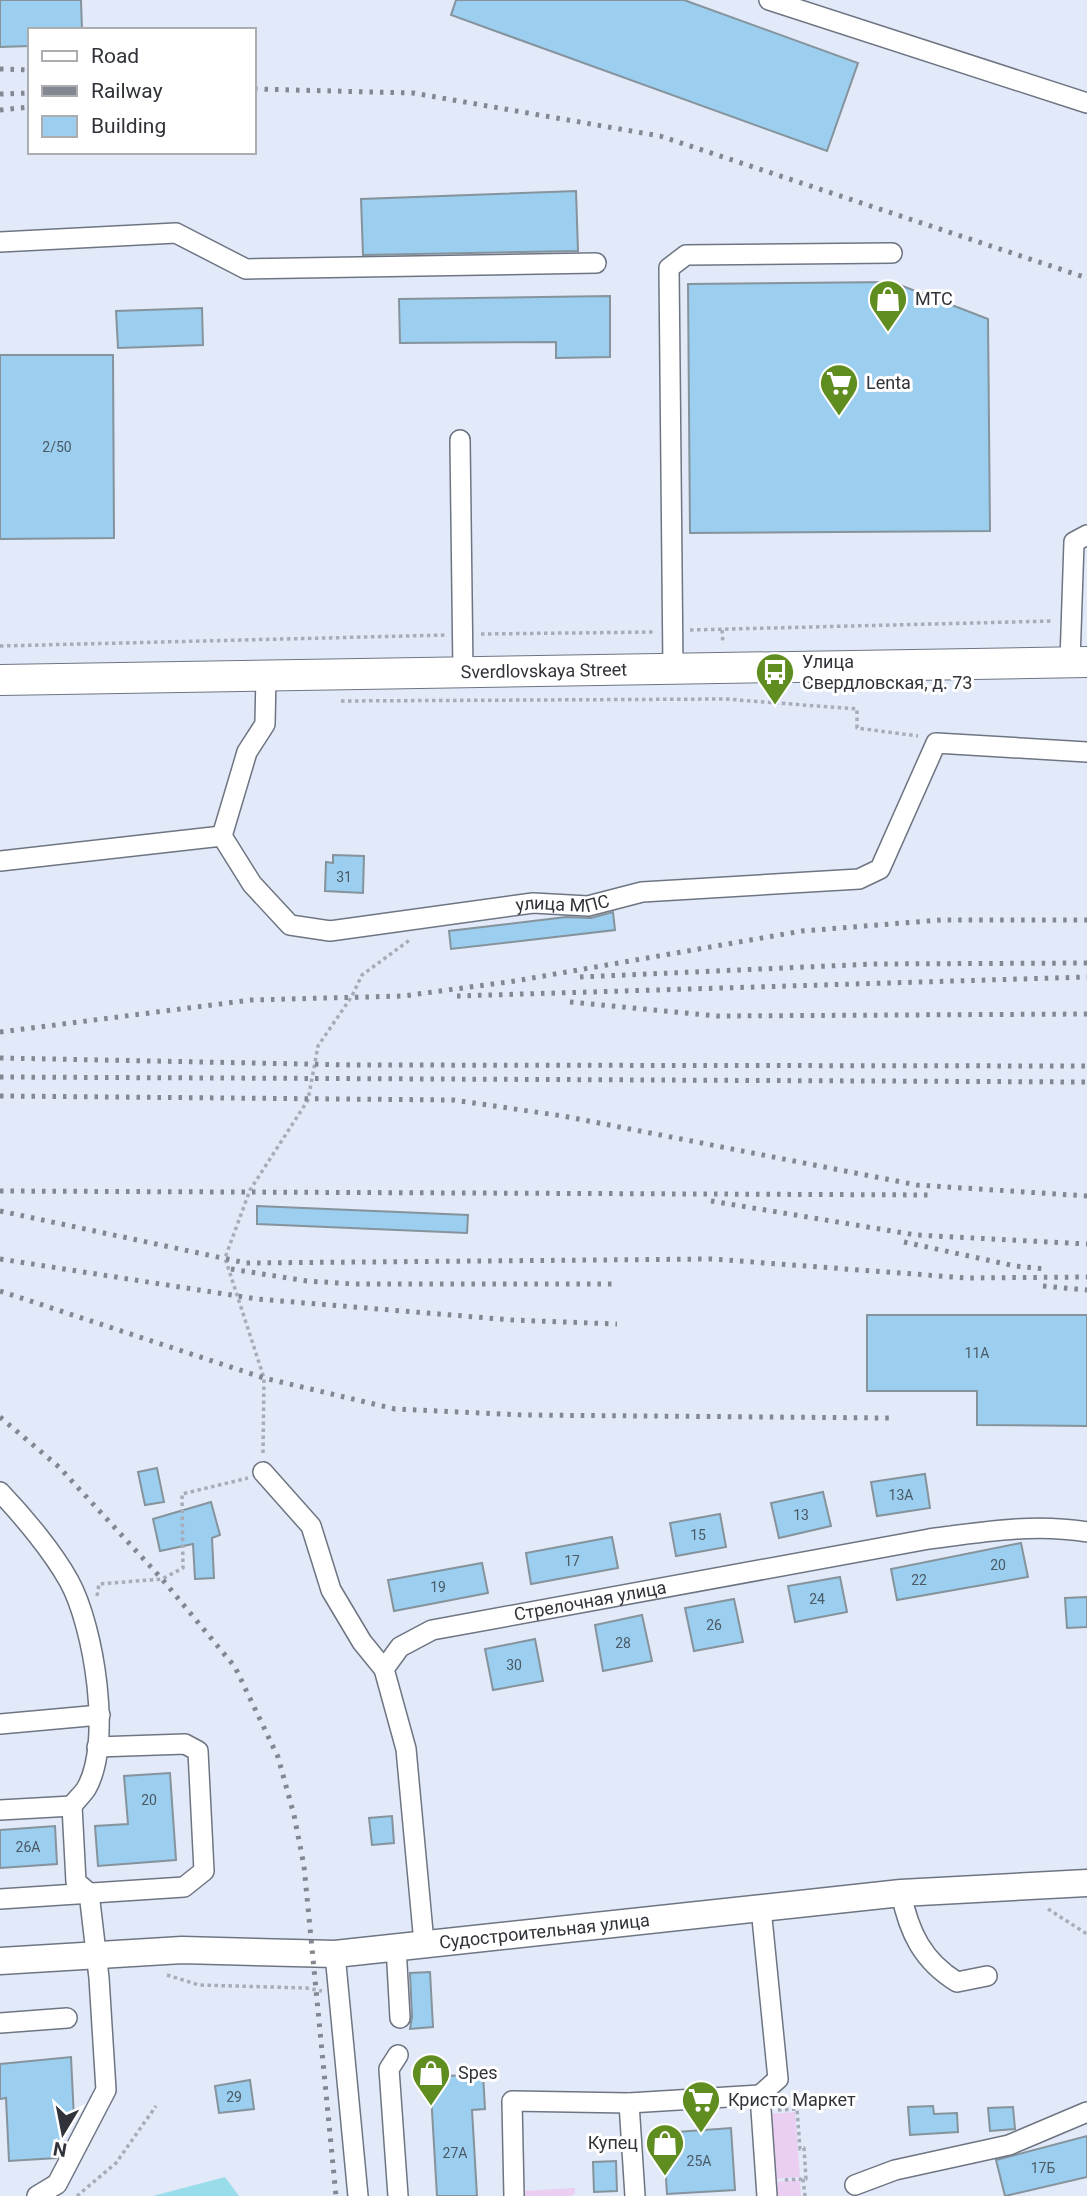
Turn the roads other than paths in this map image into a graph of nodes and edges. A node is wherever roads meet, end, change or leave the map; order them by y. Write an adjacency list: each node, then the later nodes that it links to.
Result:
1 (769, 0): 2 (street)
2 (1087, 103)
3 (0, 242): 5 (street)
4 (892, 253): 9 (street)
5 (596, 263)
6 (460, 440): 10 (street)
7 (1087, 535): 8 (street)
8 (1079, 662): 9 (highway, Sverdlovskaya Street)
9 (673, 669): 10 (highway, Sverdlovskaya Street)
10 (464, 672): 11 (highway, Sverdlovskaya Street)
11 (265, 675): 12 (highway, Sverdlovskaya Street); 14 (street)
12 (0, 680)
13 (1087, 752): 14 (street, улица МПС)
14 (222, 836): 15 (street)
15 (0, 861)
16 (263, 1472): 19 (street)
17 (0, 1492): 20 (street)
18 (1087, 1532): 19 (street, Стрелочная улица)
19 (384, 1669): 30 (street)
20 (100, 1715): 21 (street); 22 (street)
21 (0, 1724)
22 (97, 1747): 23 (street); 26 (street)
23 (72, 1806): 24 (street); 26 (street)
24 (0, 1810)
25 (1087, 1883): 27 (main road, Судостроительная улица)
26 (89, 1893): 28 (street); 32 (street)
27 (901, 1894): 29 (main road, Судостроительная улица); 35 (street)
28 (0, 1899)
29 (761, 1908): 30 (main road, Судостроительная улица); 41 (street)
30 (424, 1943): 31 (main road, Судостроительная улица)
31 (396, 1946): 33 (main road, Судостроительная улица); 37 (street)
32 (95, 1954): 33 (main road, Судостроительная улица); 34 (main road, Судостроительная улица); 45 (street)
33 (335, 1954): 46 (street)
34 (0, 1961)
35 (987, 1976)
36 (67, 2018): 38 (street)
37 (400, 2018)
38 (0, 2023)
39 (398, 2055): 47 (street)
40 (629, 2103): 41 (street); 48 (street); 49 (street)
41 (761, 2103): 44 (street)
42 (1087, 2112): 43 (street)
43 (855, 2185)
44 (771, 2188)
45 (37, 2196)
46 (358, 2196)
47 (398, 2196)
48 (514, 2196)
49 (635, 2196)

